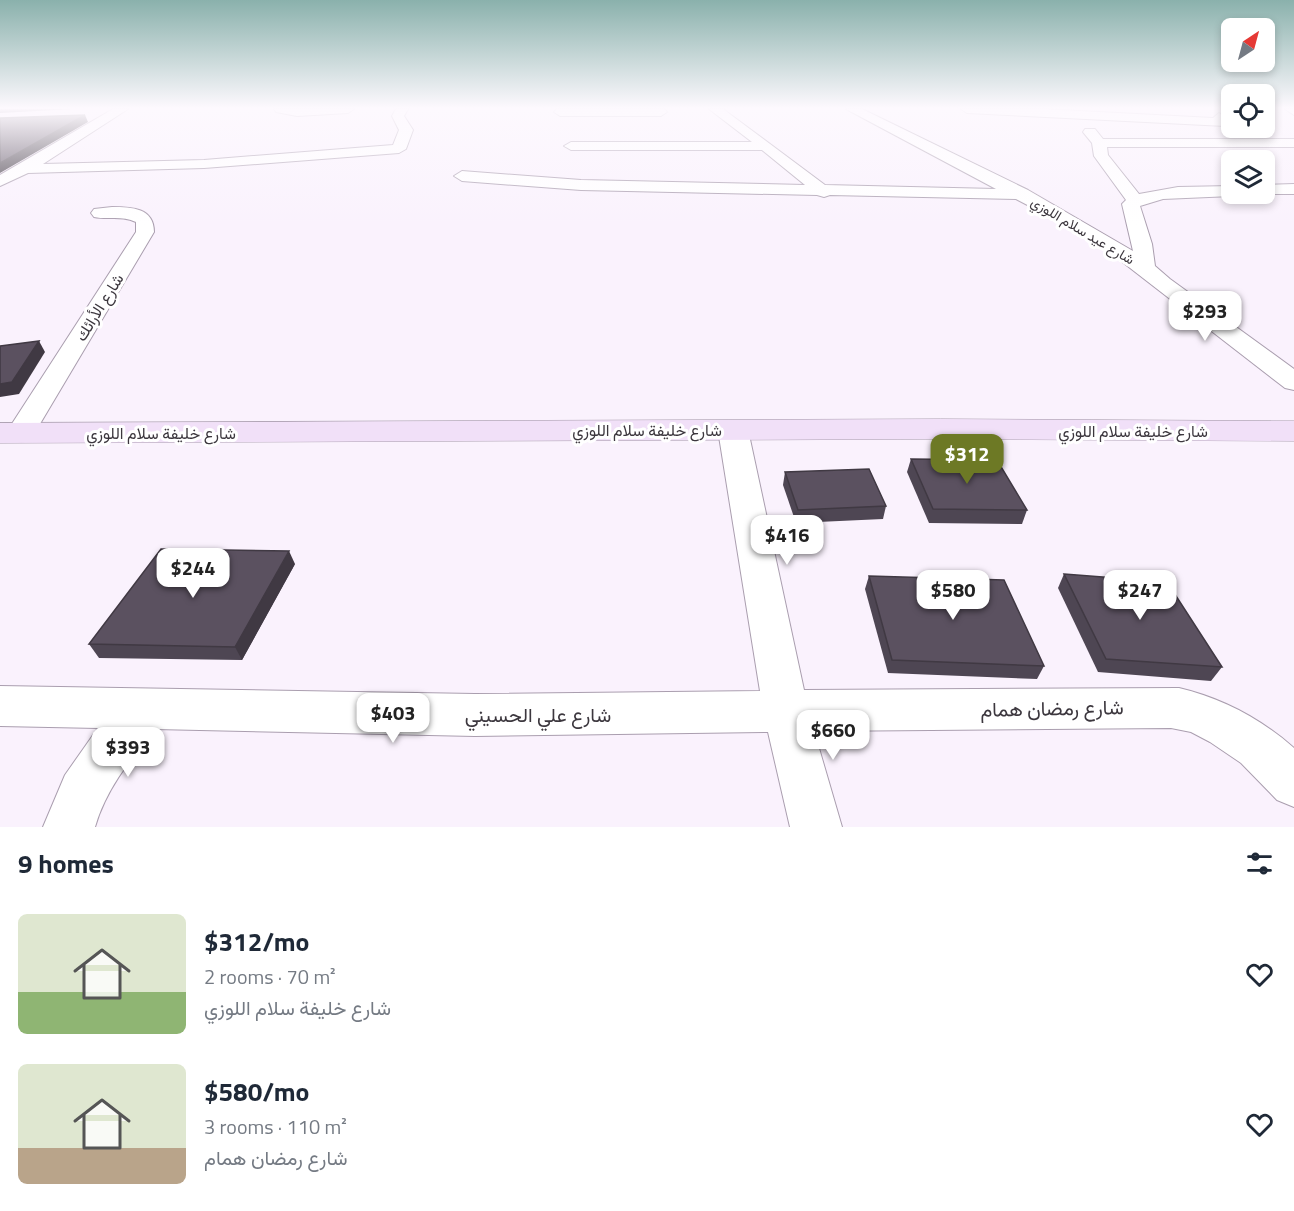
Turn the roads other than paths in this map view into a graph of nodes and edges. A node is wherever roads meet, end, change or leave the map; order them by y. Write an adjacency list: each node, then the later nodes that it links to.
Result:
1 (58, 148): 7 (street)
2 (400, 148): 7 (street)
3 (571, 148): 8 (street)
4 (766, 148): 13 (street)
5 (929, 148): 15 (street, شارع عيد سلام اللوزي)
6 (1100, 148): 16 (street)
7 (23, 169): 10 (street)
8 (579, 175): 9 (street); 13 (street)
9 (462, 176)
10 (0, 181)
11 (1294, 189): 12 (street)
12 (1275, 190)
13 (824, 192): 15 (street)
14 (1221, 192): 16 (street)
15 (1022, 194): 18 (street, شارع عيد سلام اللوزي)
16 (1134, 199): 18 (street)
17 (100, 213): 22 (street, شارع الأرائك)
18 (1145, 268): 19 (street, شارع عيد سلام اللوزي)
19 (1294, 382)
20 (733, 430): 21 (street, شارع خليفة سلام اللوزي); 22 (street, شارع خليفة سلام اللوزي); 25 (street)
21 (1294, 431)
22 (10, 433)
23 (0, 706): 24 (street, شارع علي الحسيني)
24 (146, 707): 25 (street, شارع علي الحسيني); 27 (street)
25 (786, 712): 26 (street, شارع رمضان همام); 28 (street)
26 (1294, 783)
27 (69, 827)
28 (816, 827)

